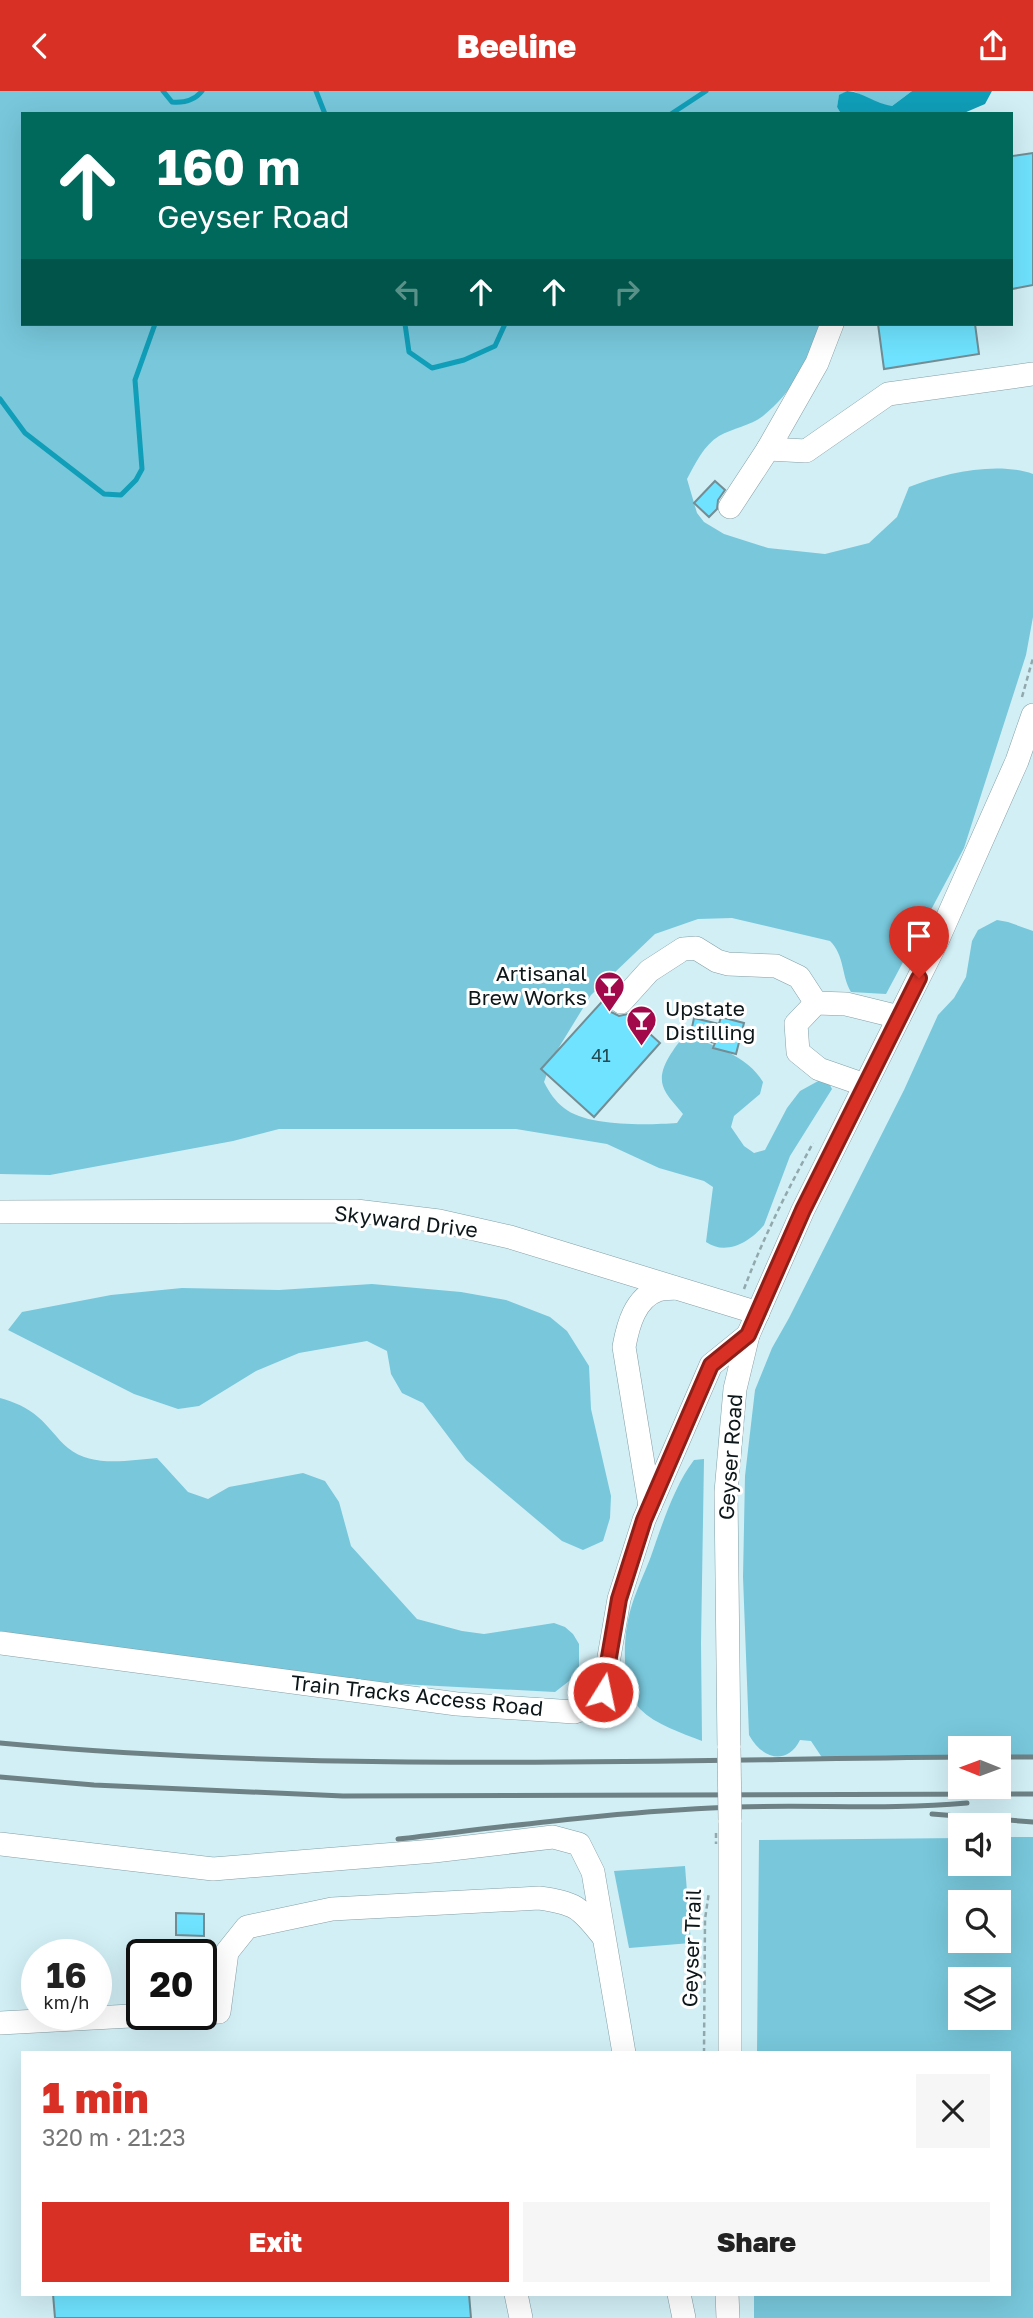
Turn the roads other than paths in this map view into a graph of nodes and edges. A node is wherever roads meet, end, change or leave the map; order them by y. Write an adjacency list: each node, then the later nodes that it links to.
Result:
1 (831, 326): 3 (street)
2 (1033, 373): 3 (street)
3 (768, 449): 4 (street)
4 (730, 507)
5 (1033, 715): 8 (street, Geyser Road)
6 (621, 1002): 7 (street)
7 (816, 1003): 8 (street); 9 (street)
8 (900, 1017): 9 (street, Geyser Road)
9 (865, 1086): 12 (street, Geyser Road)
10 (0, 1212): 11 (street, Skyward Drive)
11 (677, 1288): 12 (street, Skyward Drive); 14 (street)
12 (758, 1313): 13 (street, Geyser Road)
13 (748, 1335): 14 (street, Train Tracks Access Road); 22 (street, Geyser Road, bridge)
14 (650, 1506): 15 (street, Train Tracks Access Road)
15 (0, 1643)
16 (0, 1844): 17 (street)
17 (604, 1938): 18 (street); 21 (street)
18 (217, 2012)
19 (126, 2016): 20 (street)
20 (0, 2023)
21 (624, 2051)
22 (730, 2051)
23 (516, 2296): 26 (street)
24 (679, 2296): 27 (street)
25 (727, 2296): 28 (street)
26 (521, 2318)
27 (684, 2318)
28 (728, 2318)

